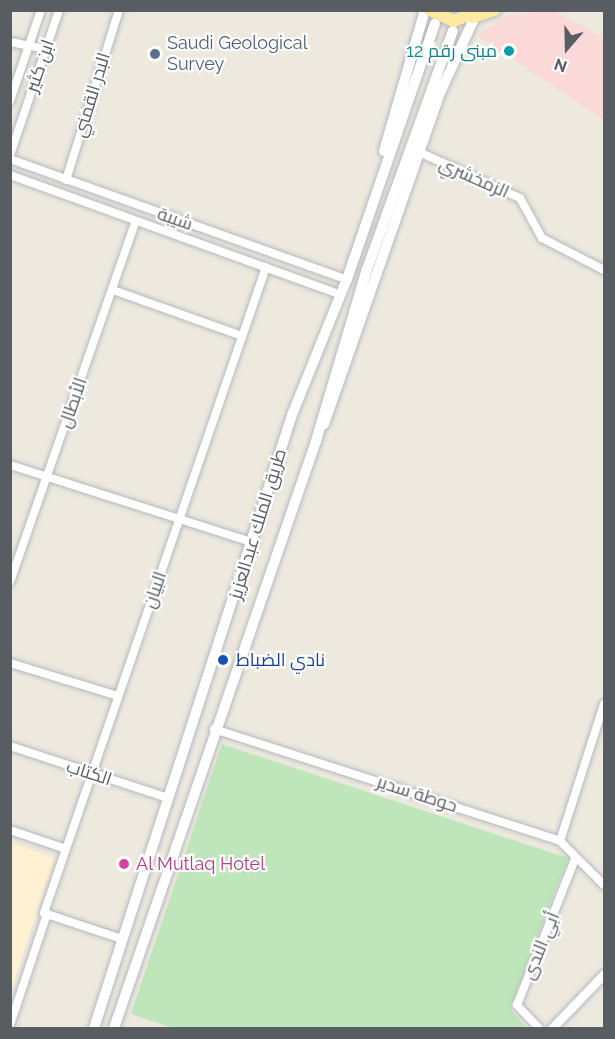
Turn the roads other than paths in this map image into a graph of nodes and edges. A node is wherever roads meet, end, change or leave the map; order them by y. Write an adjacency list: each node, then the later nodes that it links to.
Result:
1 (41, 10): 11 (street, ابن كثير)
2 (59, 10): 12 (street, ابن كثير)
3 (119, 10): 17 (street, البدر القمني)
4 (425, 10): 21 (main road)
5 (430, 10): 7 (main road)
6 (495, 10): 7 (main road)
7 (474, 15): 14 (main road)
8 (435, 24): 25 (main road, طريق الملك عبدالعزيز)
9 (453, 31): 26 (main road, طريق الملك عبدالعزيز)
10 (10, 42): 11 (street)
11 (28, 45): 12 (street); 13 (street, ابن كثير)
12 (46, 49): 15 (street, ابن كثير)
13 (10, 100)
14 (419, 152): 20 (street, الزمخشري); 26 (main road)
15 (10, 157): 17 (street, شيبة)
16 (10, 175): 18 (street, شيبة)
17 (66, 180): 21 (street, شيبة)
18 (135, 223): 19 (street, شيبة); 22 (street, الأبطال)
19 (266, 267): 23 (street, شيبة); 24 (street, البيان)
20 (604, 270)
21 (340, 277): 23 (main road)
22 (113, 290): 24 (street); 28 (street, الأبطال)
23 (334, 292): 25 (main road)
24 (242, 336): 29 (street, البيان)
25 (292, 415): 30 (main road, طريق الملك عبدالعزيز)
26 (316, 441): 35 (main road, طريق الملك عبدالعزيز)
27 (10, 465): 28 (street)
28 (47, 477): 29 (street); 31 (street, الأبطال)
29 (178, 521): 30 (street); 33 (street, البيان)
30 (254, 543): 38 (main road, طريق الملك عبدالعزيز)
31 (10, 582)
32 (10, 663): 33 (street)
33 (118, 696): 37 (street, البيان)
34 (604, 704): 40 (street)
35 (214, 729): 40 (street, حوطة سدير); 49 (main road, طريق الملك عبدالعزيز)
36 (10, 746): 37 (street, الكتاب)
37 (92, 774): 38 (street, الكتاب); 41 (street, البيان)
38 (168, 798): 45 (main road, طريق الملك عبدالعزيز)
39 (10, 830): 41 (street)
40 (560, 841): 42 (street, حوطة سدير)
41 (66, 849): 44 (street, البيان)
42 (576, 858): 43 (street, حوطة سدير); 50 (street, أبي الندى)
43 (604, 885)
44 (46, 913): 45 (street); 47 (street, البيان)
45 (122, 939): 48 (main road, طريق الملك عبدالعزيز)
46 (602, 981): 51 (street)
47 (10, 1025)
48 (94, 1029)
49 (114, 1029)
50 (539, 1029)
51 (552, 1029)

